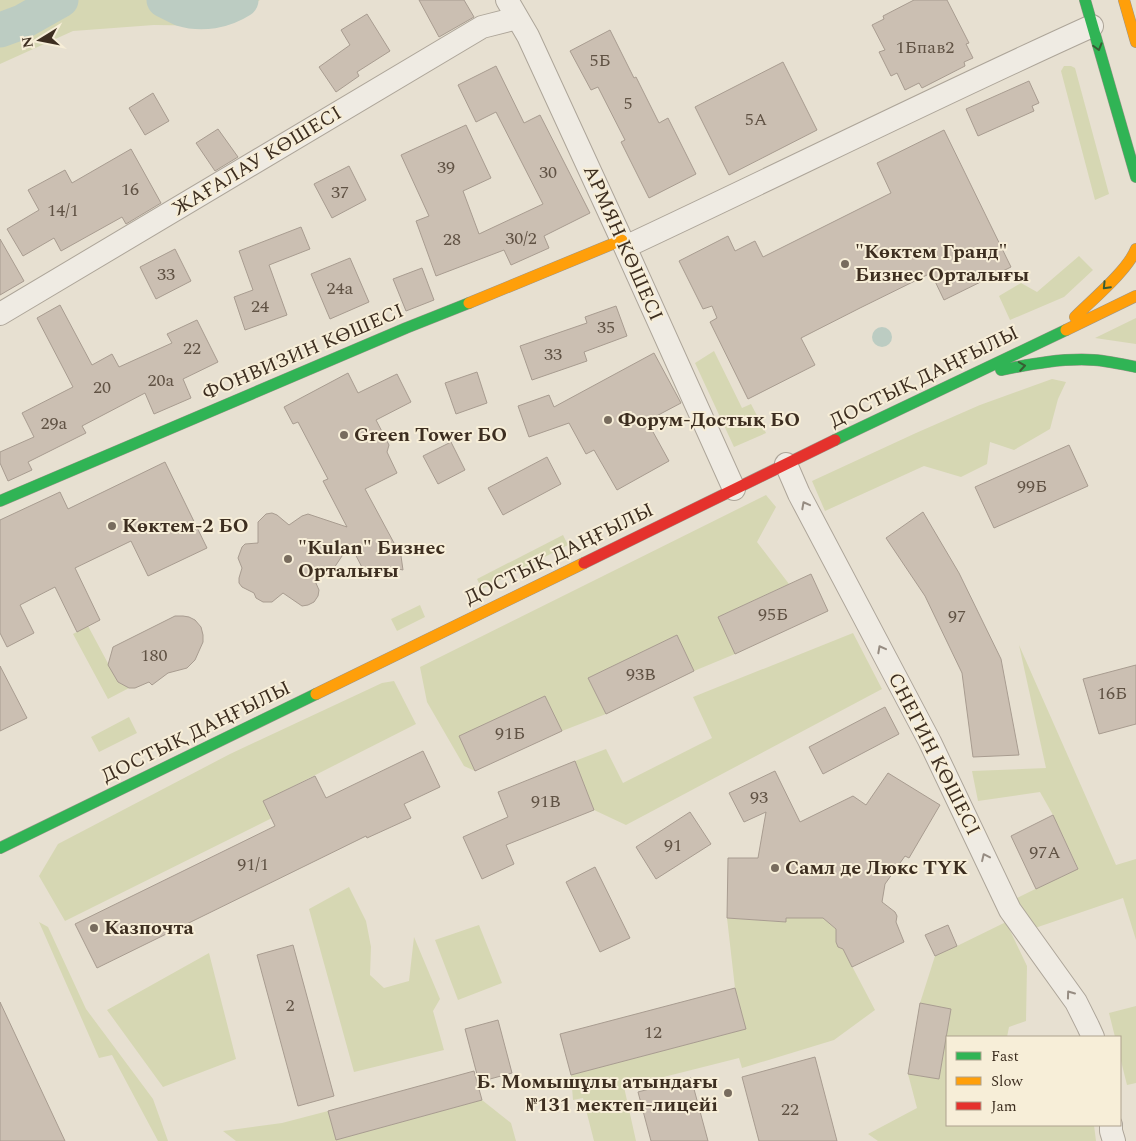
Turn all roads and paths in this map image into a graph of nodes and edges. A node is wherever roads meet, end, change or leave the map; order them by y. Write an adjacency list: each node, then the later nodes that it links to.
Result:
1 (1085, 0): 4 (main road)
2 (1124, 0): 5 (main road)
3 (512, 9): 7 (street, АРМЯН КӨШЕСІ); 10 (street, ЖАҒАЛАУ КӨШЕСІ)
4 (1092, 26): 6 (main road, one-way to 6); 7 (street)
5 (1136, 42)
6 (1136, 177)
7 (624, 243): 15 (street, АРМЯН КӨШЕСІ); 16 (main road, ФОНВИЗИН КӨШЕСІ)
8 (1136, 248): 11 (main road, one-way to 11)
9 (1136, 296): 11 (main road, ДОСТЫҚ ДАҢҒЫЛЫ)
10 (0, 314)
11 (1058, 333): 13 (main road, ДОСТЫҚ ДАҢҒЫЛЫ)
12 (1136, 367): 13 (main road, one-way to 12)
13 (958, 381): 14 (main road, ДОСТЫҚ ДАҢҒЫЛЫ)
14 (786, 464): 15 (main road, ДОСТЫҚ ДАҢҒЫЛЫ); 18 (street, СНЕГИН КӨШЕСІ, one-way to 14)
15 (734, 489): 17 (main road, ДОСТЫҚ ДАҢҒЫЛЫ)
16 (0, 501)
17 (0, 848)
18 (1093, 1036)
19 (1111, 1126): 20 (street)
20 (1114, 1141)

